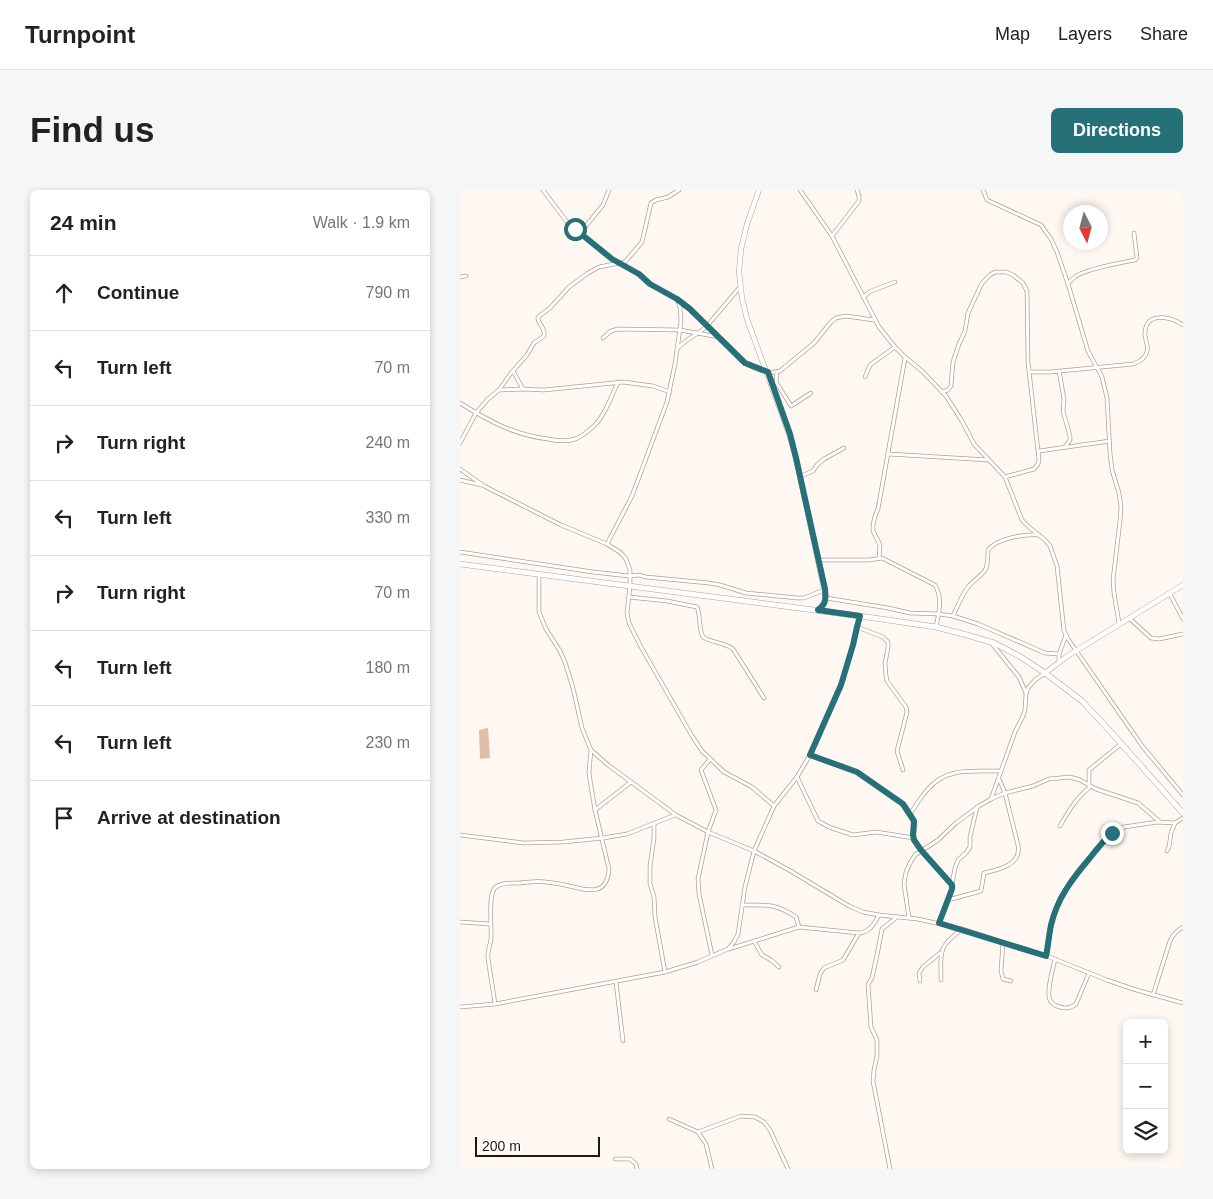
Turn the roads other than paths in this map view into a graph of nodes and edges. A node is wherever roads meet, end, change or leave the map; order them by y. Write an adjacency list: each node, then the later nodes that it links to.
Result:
1 (543, 190): 8 (street)
2 (609, 190): 8 (street)
3 (679, 190): 11 (street)
4 (758, 190): 16 (street)
5 (800, 190): 10 (street)
6 (857, 190): 10 (street)
7 (983, 190): 15 (street)
8 (580, 233): 11 (street)
9 (1134, 233): 15 (street)
10 (832, 236): 17 (street)
11 (620, 264): 18 (street); 30 (street)
12 (466, 276): 13 (street)
13 (460, 277)
14 (895, 282): 17 (street)
15 (1068, 284): 29 (street)
16 (740, 287): 21 (street); 32 (street)
17 (863, 297): 19 (street)
18 (677, 299): 21 (street); 22 (street)
19 (875, 320): 26 (street); 33 (street)
20 (1183, 325): 29 (street)
21 (707, 326): 23 (street); 24 (street)
22 (680, 330): 23 (street); 25 (street); 27 (street)
23 (699, 333): 24 (street); 27 (street)
24 (720, 337): 32 (street)
25 (603, 338)
26 (895, 348): 28 (street); 35 (street)
27 (677, 349): 39 (street)
28 (905, 357): 40 (street); 49 (street)
29 (1097, 368): 31 (street); 44 (street)
30 (513, 371): 37 (street); 38 (street)
31 (1059, 371): 34 (street); 46 (street)
32 (768, 372): 33 (street); 52 (street)
33 (777, 372): 41 (street)
34 (1030, 372): 40 (street); 48 (street)
35 (865, 377)
36 (618, 382): 37 (street); 39 (street); 43 (street)
37 (523, 389): 38 (street)
38 (499, 390): 43 (street)
39 (670, 392): 57 (street)
40 (942, 392): 50 (street)
41 (811, 393)
42 (460, 403): 43 (street)
43 (476, 413): 45 (street)
44 (1110, 441): 46 (street); 76 (street)
45 (460, 443)
46 (1065, 447): 48 (street)
47 (844, 448): 52 (street)
48 (1039, 451): 53 (street)
49 (888, 454): 50 (street); 59 (street)
50 (989, 460): 53 (street)
51 (460, 469): 55 (street)
52 (801, 476): 60 (street)
53 (1004, 477): 56 (street)
54 (460, 480): 55 (street)
55 (484, 486): 57 (street)
56 (1040, 536): 73 (street); 80 (street)
57 (607, 544): 63 (street)
58 (460, 552): 63 (street)
59 (879, 558): 60 (street); 71 (street)
60 (819, 560): 66 (street)
61 (460, 564): 62 (main road)
62 (540, 574): 65 (main road); 89 (street)
63 (629, 576): 65 (street); 66 (street)
64 (1183, 585): 67 (street)
65 (630, 586): 68 (street); 70 (main road)
66 (825, 589): 69 (street)
67 (1169, 593): 74 (street); 75 (street)
68 (629, 597): 87 (street); 91 (street)
69 (826, 598): 70 (street); 71 (street)
70 (818, 610): 72 (main road)
71 (939, 614): 73 (street); 78 (street)
72 (860, 616): 77 (street); 78 (main road)
73 (953, 616): 83 (street)
74 (1129, 618): 76 (street); 79 (street)
75 (1183, 620)
76 (1119, 623): 82 (street)
77 (857, 627): 90 (street); 92 (street)
78 (936, 627): 81 (main road)
79 (1183, 634)
80 (1066, 635): 82 (street); 83 (street)
81 (992, 643): 85 (main road); 86 (street)
82 (1076, 650): 84 (street); 99 (street)
83 (1060, 654): 84 (street)
84 (1059, 662): 85 (street)
85 (1045, 672): 86 (street); 88 (main road)
86 (1026, 694): 93 (street)
87 (764, 698)
88 (1121, 744): 97 (street); 104 (main road)
89 (592, 750): 96 (street); 103 (street)
90 (810, 755): 94 (street); 106 (street)
91 (710, 759): 101 (street); 112 (street)
92 (902, 770)
93 (1001, 771): 95 (street); 106 (street)
94 (796, 777): 101 (street); 115 (street)
95 (999, 779): 98 (street); 100 (street)
96 (631, 782): 103 (street); 105 (street)
97 (1089, 785): 98 (street); 108 (street); 111 (street)
98 (1005, 793): 100 (street); 120 (street)
99 (1183, 796)
100 (991, 799): 102 (street)
101 (774, 806): 117 (street)
102 (977, 807): 116 (street); 119 (street)
103 (595, 810): 114 (street)
104 (1183, 813)
105 (676, 815): 109 (street); 112 (street)
106 (910, 815): 115 (street)
107 (1183, 818): 110 (street)
108 (1160, 822): 110 (street); 137 (street)
109 (654, 823): 114 (street); 140 (street)
110 (1175, 823): 118 (street)
111 (1060, 826)
112 (708, 832): 117 (street); 136 (street)
113 (460, 835): 114 (street)
114 (602, 838): 127 (street)
115 (914, 838): 116 (street)
116 (921, 850): 119 (street); 124 (street)
117 (754, 851): 121 (street); 122 (street)
118 (1167, 851)
119 (952, 885): 120 (street)
120 (948, 900): 126 (street)
121 (742, 905): 128 (street); 134 (street)
122 (879, 915): 123 (street); 131 (street)
123 (897, 917): 124 (street); 158 (street)
124 (909, 918): 126 (street)
125 (460, 922): 127 (street)
126 (939, 923): 130 (street)
127 (490, 924): 149 (street)
128 (799, 927): 131 (street); 132 (street)
129 (1183, 927): 147 (street)
130 (962, 929): 133 (street); 135 (street)
131 (860, 933): 146 (street)
132 (754, 941): 134 (street); 139 (street)
133 (1003, 942): 137 (street); 144 (street)
134 (728, 949): 136 (street)
135 (941, 952): 142 (street); 143 (street)
136 (712, 955): 140 (street)
137 (1046, 956): 138 (street)
138 (1055, 959): 141 (street); 141 (street)
139 (779, 967)
140 (665, 972): 145 (street)
141 (1089, 973): 147 (street)
142 (941, 980)
143 (920, 981)
144 (1011, 981)
145 (616, 982): 149 (street); 151 (street)
146 (816, 990)
147 (1153, 995): 148 (street)
148 (1183, 1003)
149 (495, 1004): 150 (street)
150 (460, 1007)
151 (623, 1042)
152 (669, 1119): 153 (street)
153 (698, 1132): 156 (street); 157 (street)
154 (615, 1159): 155 (street)
155 (637, 1169)
156 (712, 1169)
157 (788, 1169)
158 (890, 1169)

